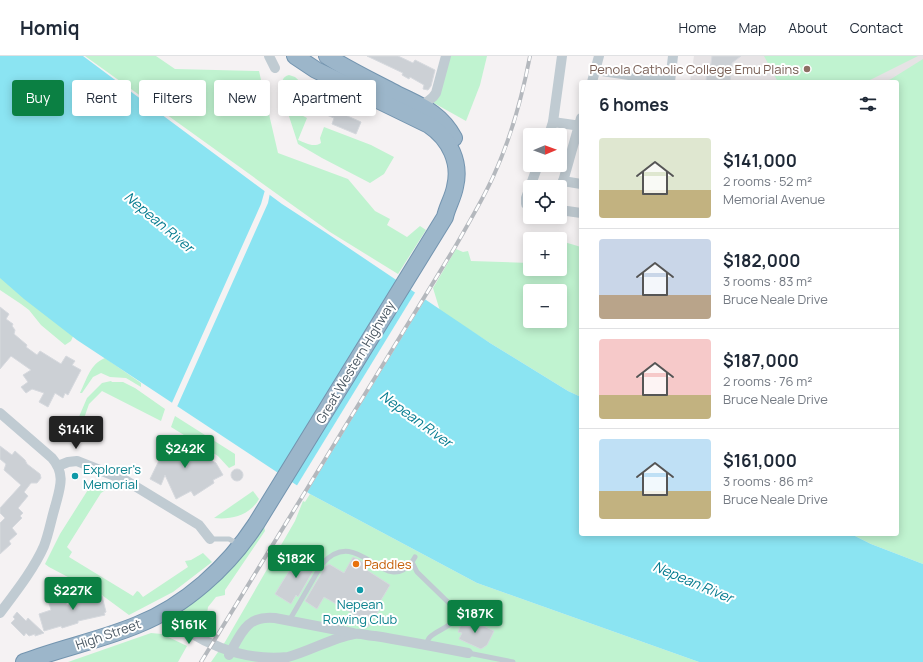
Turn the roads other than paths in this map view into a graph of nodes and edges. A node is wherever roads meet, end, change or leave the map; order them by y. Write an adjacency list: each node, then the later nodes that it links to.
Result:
1 (269, 56): 8 (street)
2 (295, 56): 23 (highway, Great Western Highway)
3 (327, 56): 13 (highway, Great Western Highway)
4 (446, 56): 13 (street)
5 (562, 56): 14 (street)
6 (599, 56): 9 (street)
7 (673, 56): 12 (street)
8 (275, 68)
9 (595, 70): 10 (street); 11 (street)
10 (592, 80)
11 (658, 80)
12 (670, 80)
13 (422, 106): 23 (highway, Great Western Highway)
14 (552, 122): 15 (street); 17 (street)
15 (579, 123)
16 (579, 126): 18 (street)
17 (551, 128)
18 (563, 180)
19 (567, 182): 20 (street)
20 (579, 184)
21 (567, 211): 22 (street)
22 (579, 213)
23 (445, 217): 26 (highway, Great Western Highway)
24 (0, 413): 25 (street)
25 (58, 466): 27 (street); 30 (street)
26 (266, 508): 28 (highway, High Street)
27 (210, 539): 28 (lane)
28 (240, 546): 29 (highway, High Street)
29 (163, 612): 35 (street); 36 (highway, High Street)
30 (0, 614)
31 (289, 621): 32 (street); 33 (lane); 35 (street)
32 (356, 634): 33 (street); 35 (street)
33 (427, 645): 34 (street)
34 (468, 654): 37 (lane)
35 (229, 655)
36 (24, 662)
37 (513, 662)

